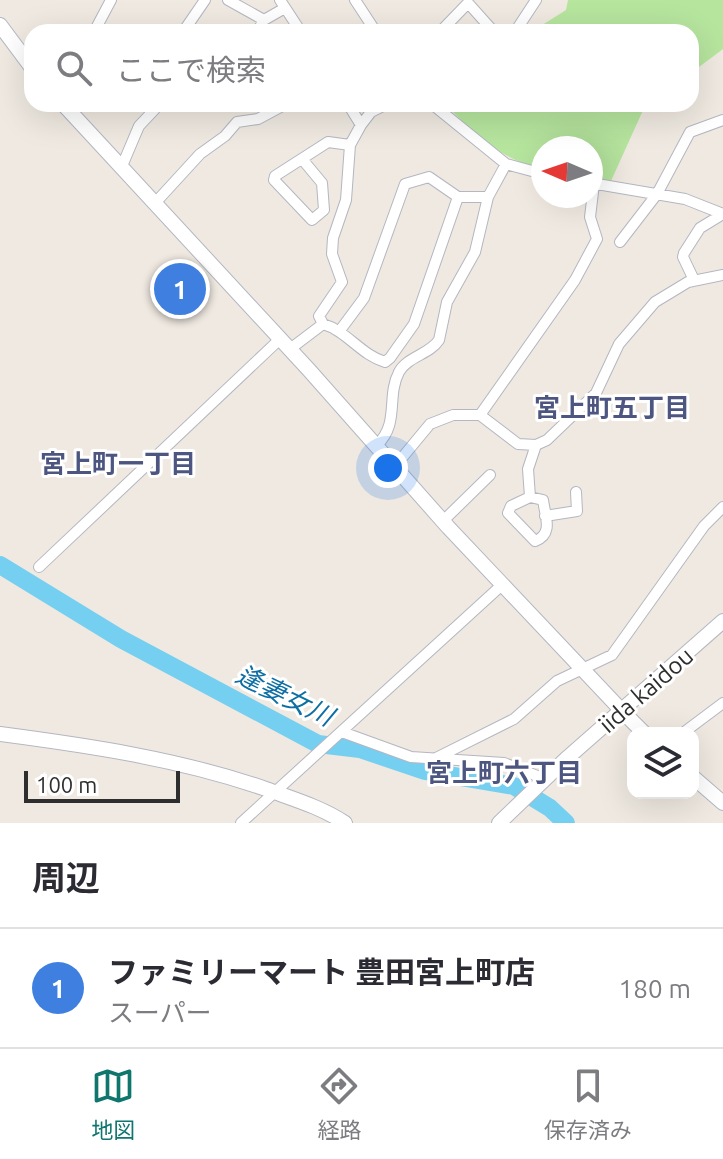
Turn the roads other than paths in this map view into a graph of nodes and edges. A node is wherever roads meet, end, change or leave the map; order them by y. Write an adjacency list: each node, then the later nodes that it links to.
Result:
1 (111, 0): 9 (street)
2 (205, 0): 10 (street)
3 (228, 0): 8 (street)
4 (355, 0): 13 (street)
5 (536, 0): 16 (street)
6 (468, 1): 14 (street); 15 (street)
7 (282, 4): 8 (street); 12 (street)
8 (264, 20): 11 (street)
9 (98, 24)
10 (188, 24)
11 (262, 24)
12 (296, 24)
13 (371, 24)
14 (447, 24)
15 (487, 24)
16 (520, 24)
17 (0, 25): 18 (street)
18 (24, 57)
19 (71, 112): 30 (street)
20 (152, 112): 30 (street)
21 (264, 112): 36 (street)
22 (353, 112): 26 (street)
23 (371, 112): 26 (street)
24 (442, 112): 29 (street)
25 (723, 120): 33 (street)
26 (361, 125): 27 (street)
27 (350, 145): 28 (street); 41 (street)
28 (302, 159)
29 (506, 164): 31 (street); 35 (street)
30 (122, 166): 36 (street)
31 (531, 171)
32 (603, 186): 33 (street)
33 (657, 194): 38 (street); 40 (street)
34 (458, 197): 35 (street); 42 (street); 42 (street)
35 (488, 197): 45 (street)
36 (156, 202): 43 (street)
37 (591, 208): 44 (street)
38 (620, 242)
39 (723, 275): 40 (street)
40 (694, 280): 46 (street)
41 (323, 324): 42 (street); 43 (street)
42 (341, 329)
43 (285, 344): 45 (street); 54 (street)
44 (480, 415): 46 (street); 47 (street)
45 (377, 445): 47 (street)
46 (536, 445): 50 (street)
47 (396, 465): 53 (street)
48 (490, 475): 53 (street)
49 (576, 492): 52 (street)
50 (530, 497): 52 (street); 52 (street)
51 (723, 507): 57 (street)
52 (545, 516)
53 (443, 521): 55 (street)
54 (39, 567)
55 (503, 584): 57 (street); 63 (street)
56 (723, 621): 59 (street, iida kaidou)
57 (581, 667): 59 (street); 64 (street)
58 (723, 703): 61 (street)
59 (623, 712): 60 (street); 65 (street, iida kaidou)
60 (638, 727)
61 (691, 727)
62 (0, 734): 67 (street)
63 (340, 734): 64 (street); 67 (street)
64 (436, 758): 65 (street)
65 (542, 781): 71 (street, iida kaidou)
66 (699, 782): 68 (street)
67 (273, 792): 69 (street); 70 (street)
68 (721, 799)
69 (241, 823)
70 (345, 823)
71 (500, 823)

